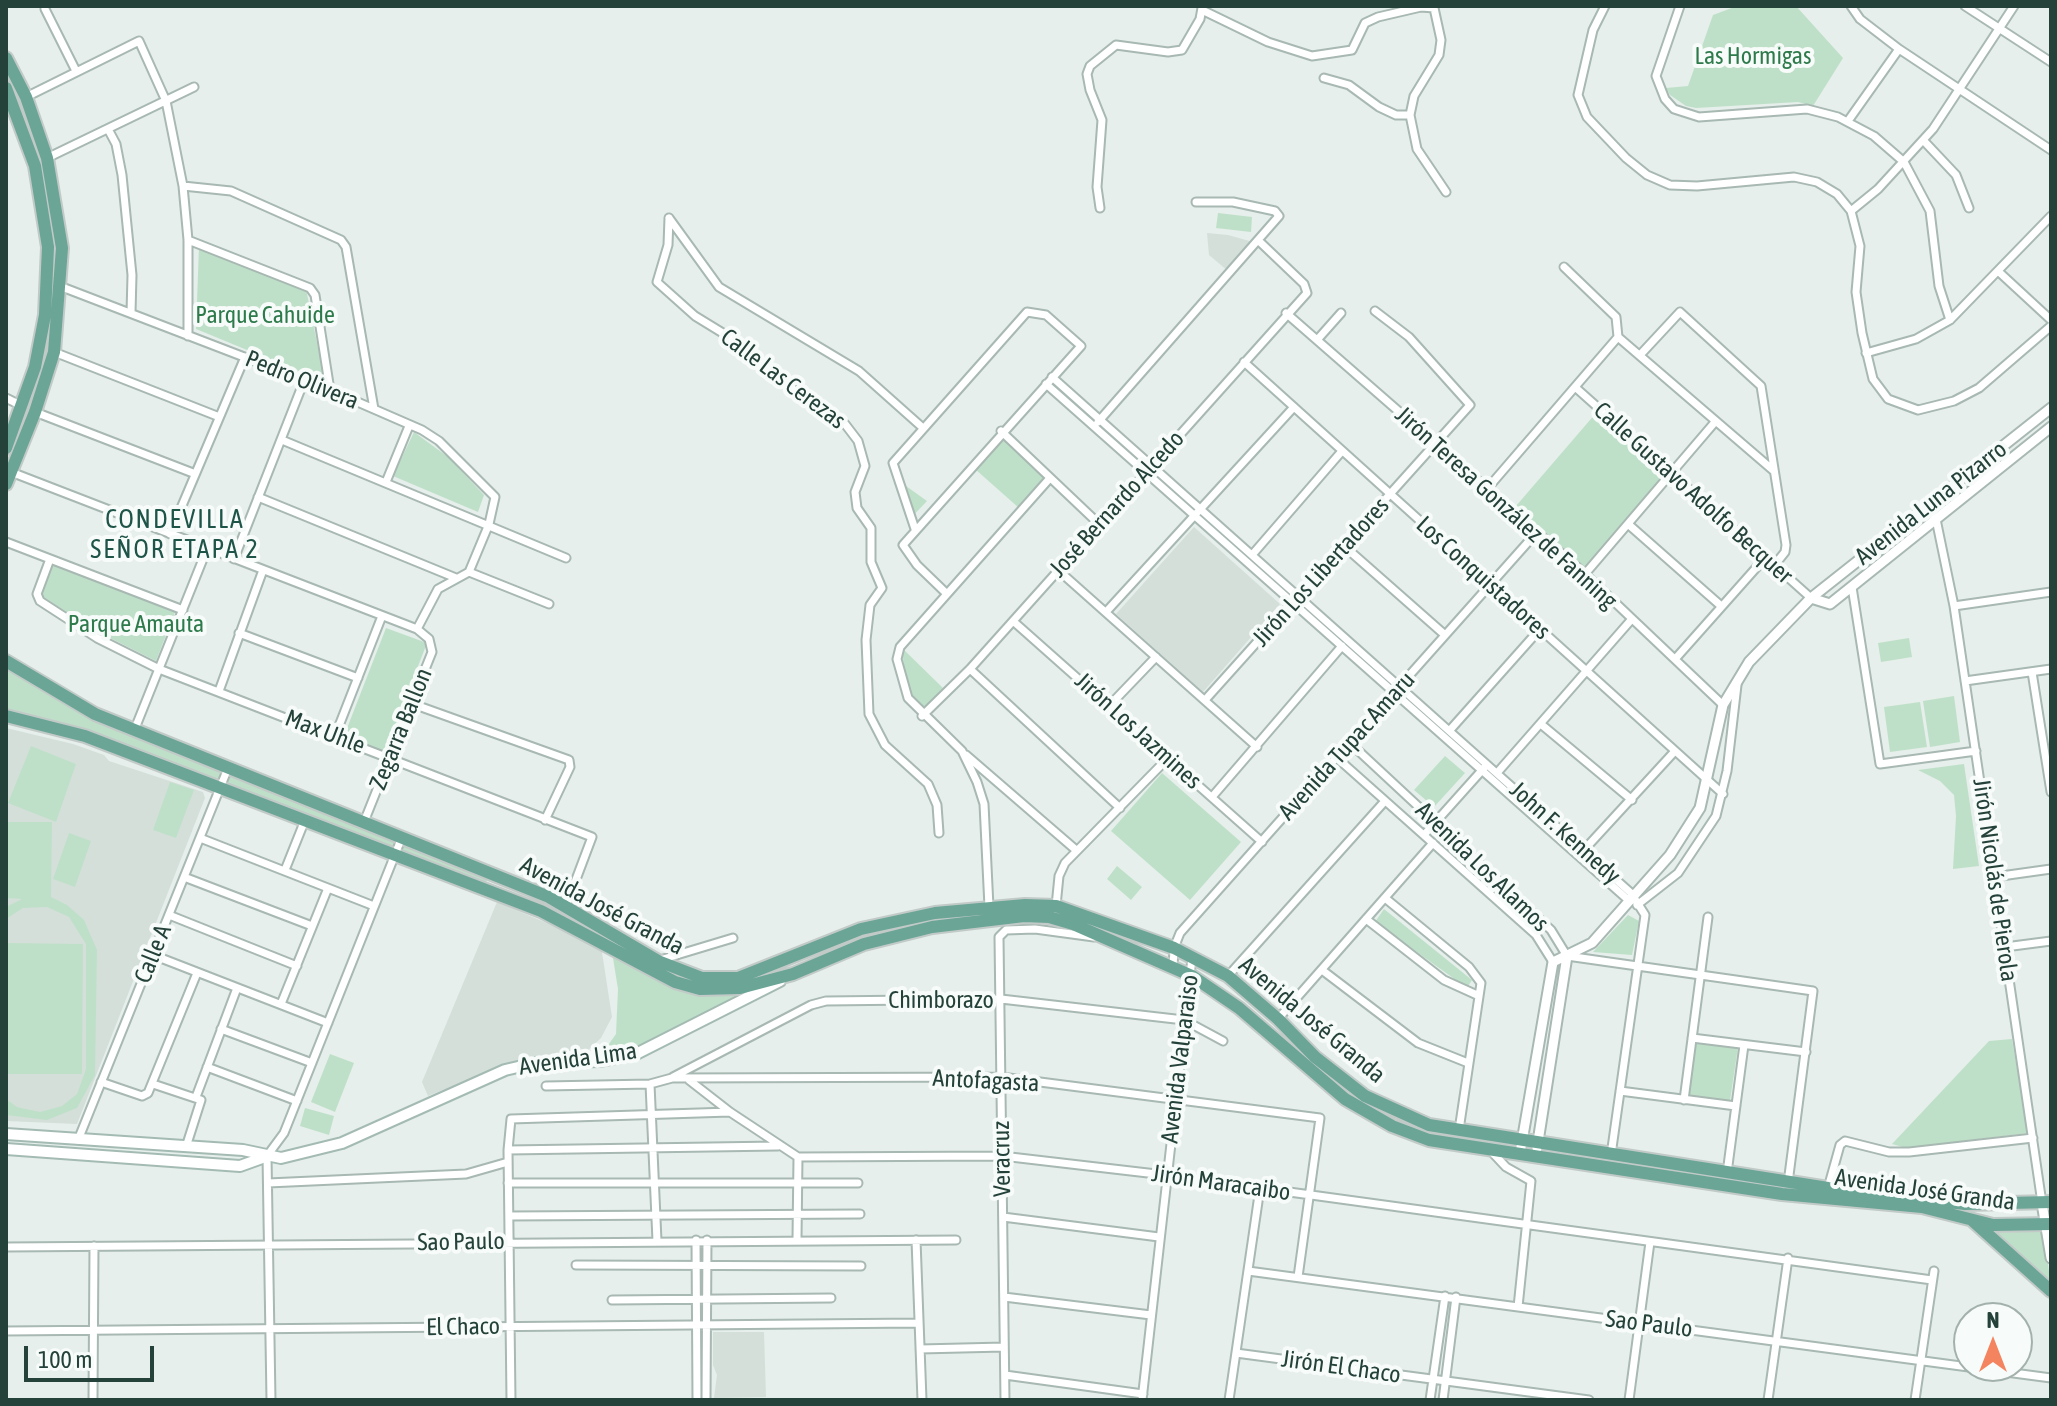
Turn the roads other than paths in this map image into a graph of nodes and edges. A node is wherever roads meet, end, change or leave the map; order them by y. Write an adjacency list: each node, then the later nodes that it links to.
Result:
1 (1605, 6): 34 (street)
2 (1680, 6): 23 (street)
3 (1851, 6): 11 (street)
4 (1965, 6): 10 (street)
5 (2014, 6): 10 (street)
6 (1434, 7): 9 (street); 22 (street)
7 (1202, 8): 9 (street); 32 (street)
8 (45, 9): 14 (street)
9 (1213, 10)
10 (2001, 28): 13 (street); 18 (street)
11 (1899, 49): 18 (street); 23 (street)
12 (6, 58): 19 (main road)
13 (2051, 62)
14 (76, 71): 19 (street); 20 (street)
15 (1324, 78): 22 (street)
16 (194, 87): 20 (street)
17 (6, 88): 21 (main road)
18 (1959, 91): 25 (street); 26 (street)
19 (26, 97): 27 (main road)
20 (166, 101): 24 (street); 29 (street)
21 (10, 108): 60 (main road)
22 (1410, 115): 30 (street)
23 (1848, 121): 28 (street)
24 (108, 129): 27 (street); 42 (street)
25 (1923, 140): 28 (street); 33 (street)
26 (2051, 150)
27 (47, 158): 40 (main road)
28 (1904, 162): 34 (street); 45 (street)
29 (183, 186): 36 (street); 63 (street)
30 (1446, 192)
31 (1196, 202): 37 (street)
32 (1100, 208)
33 (1969, 208)
34 (1851, 211): 51 (street)
35 (2051, 216): 39 (street)
36 (188, 240): 47 (street); 58 (street)
37 (1260, 242): 43 (street, José Bernardo Alcedo); 67 (street)
38 (1564, 267): 48 (street)
39 (1999, 272): 45 (street); 46 (street)
40 (62, 287): 42 (street, Pedro Olivera); 50 (main road)
41 (1375, 311): 73 (street, Jirón Los Libertadores)
42 (131, 313): 47 (street, Pedro Olivera)
43 (1286, 313): 49 (street, Jirón Teresa González de Fanning); 54 (street, José Bernardo Alcedo)
44 (1341, 313): 49 (street)
45 (1950, 320): 51 (street)
46 (2051, 323): 51 (street)
47 (188, 336): 53 (street, Pedro Olivera)
48 (1618, 337): 52 (street); 57 (street)
49 (1317, 340): 73 (street, Jirón Teresa González de Fanning)
50 (54, 352): 64 (main road); 65 (street)
51 (1866, 353)
52 (1640, 355): 66 (street); 77 (street)
53 (245, 357): 56 (street, Pedro Olivera); 65 (street)
54 (1244, 362): 61 (street, Los Conquistadores); 76 (street, José Bernardo Alcedo)
55 (1049, 380): 67 (street, John F. Kennedy); 70 (street); 71 (street)
56 (304, 381): 58 (street, Pedro Olivera); 72 (street)
57 (1575, 387): 80 (street, Calle Gustavo Adolfo Becquer); 84 (street)
58 (330, 390): 63 (street, Pedro Olivera)
59 (6, 398): 60 (street)
60 (22, 406): 74 (main road)
61 (1294, 407): 75 (street, Los Conquistadores); 88 (street)
62 (2051, 408): 87 (street, Avenida Luna Pizarro)
63 (374, 409): 68 (street, Pedro Olivera)
64 (35, 412): 78 (street); 81 (main road)
65 (217, 416): 78 (street)
66 (1715, 422): 77 (street); 80 (street)
67 (1097, 424): 76 (street, John F. Kennedy); 79 (street, John F. Kennedy)
68 (409, 426): 83 (street); 91 (street, Pedro Olivera)
69 (2051, 427): 90 (street, Avenida Luna Pizarro)
70 (923, 428): 94 (street); 176 (street, Calle Las Cerezas)
71 (1001, 431): 82 (street); 94 (street)
72 (282, 440): 83 (street); 86 (street)
73 (1437, 444): 84 (street, Jirón Teresa González de Fanning); 85 (street, Jirón Los Libertadores)
74 (6, 448)
75 (1342, 451): 85 (street, Los Conquistadores); 100 (street)
76 (1152, 467): 79 (street, José Bernardo Alcedo); 88 (street, John F. Kennedy)
77 (1776, 472): 105 (street)
78 (193, 473): 96 (street)
79 (1146, 474): 89 (street, John F. Kennedy); 92 (street, José Bernardo Alcedo)
80 (1671, 474): 93 (street); 104 (street, Calle Gustavo Adolfo Becquer)
81 (8, 478): 96 (street)
82 (1050, 478): 92 (street); 114 (street)
83 (386, 482): 91 (street)
84 (1487, 489): 95 (street, Jirón Teresa González de Fanning)
85 (1391, 495): 98 (street, Jirón Los Libertadores); 111 (street, Los Conquistadores)
86 (258, 497): 103 (street); 110 (street)
87 (1926, 506): 90 (street, Jirón Nicolás de Pierola); 115 (street, Avenida Luna Pizarro)
88 (1202, 511): 89 (street); 100 (street, John F. Kennedy)
89 (1195, 518): 116 (street, John F. Kennedy); 121 (street)
90 (1936, 519): 112 (street, Avenida Luna Pizarro); 119 (street, Jirón Nicolás de Pierola)
91 (489, 524): 101 (street); 108 (street)
92 (1099, 524): 107 (street, José Bernardo Alcedo)
93 (1628, 524): 109 (street); 118 (street)
94 (915, 529): 114 (street)
95 (1537, 532): 109 (street, Jirón Teresa González de Fanning); 111 (street, Avenida Tupac Amaru)
96 (170, 534): 99 (street)
97 (6, 542): 102 (street)
98 (1344, 546): 116 (street, Jirón Los Libertadores); 128 (street)
99 (207, 549): 103 (street); 120 (street)
100 (1252, 555): 116 (street, John F. Kennedy)
101 (566, 558)
102 (50, 559): 120 (street); 133 (street, Max Uhle)
103 (234, 559): 106 (street)
104 (1764, 559): 105 (street, Calle Gustavo Adolfo Becquer); 118 (street)
105 (1773, 567): 115 (street, Calle Gustavo Adolfo Becquer)
106 (263, 570): 122 (street); 127 (street)
107 (1058, 570): 121 (street); 124 (street, José Bernardo Alcedo)
108 (469, 572): 110 (street, Zegarra Ballon); 117 (street)
109 (1585, 574): 123 (street, Jirón Teresa González de Fanning)
110 (456, 578): 125 (street, Zegarra Ballon)
111 (1490, 584): 126 (street, Los Conquistadores); 128 (street, Avenida Tupac Amaru)
112 (1852, 587): 115 (street, Avenida Luna Pizarro); 157 (street)
113 (2051, 592): 119 (street)
114 (946, 593): 148 (street)
115 (1811, 598): 139 (street, Avenida Luna Pizarro)
116 (1297, 601): 129 (street, John F. Kennedy); 141 (street, John F. Kennedy); 143 (street, Jirón Los Libertadores)
117 (549, 604)
118 (1720, 605): 131 (street)
119 (1954, 606): 140 (street, Jirón Nicolás de Pierola)
120 (183, 610): 133 (street)
121 (1106, 612): 130 (street)
122 (382, 616): 125 (street); 138 (street)
123 (1631, 620): 131 (street, Jirón Teresa González de Fanning); 136 (street)
124 (1013, 621): 134 (street, José Bernardo Alcedo); 146 (street, Jirón Los Jazmines)
125 (417, 629): 144 (street, Zegarra Ballon)
126 (1540, 629): 136 (street, Los Conquistadores); 150 (street)
127 (239, 633): 138 (street); 142 (street)
128 (1445, 635): 141 (street, Avenida Tupac Amaru)
129 (1342, 646): 141 (street, John F. Kennedy); 154 (street)
130 (1156, 657): 143 (street); 146 (street)
131 (1676, 658): 145 (street, Jirón Teresa González de Fanning)
132 (6, 661): 151 (main road, Avenida José Granda)
133 (159, 669): 142 (street, Max Uhle); 151 (street)
134 (970, 669): 148 (street, José Bernardo Alcedo); 171 (street)
135 (2051, 669): 137 (street)
136 (1586, 671): 149 (street); 156 (street, Los Conquistadores)
137 (2032, 672): 140 (street); 166 (street)
138 (358, 678): 152 (street)
139 (1737, 680): 145 (street, Avenida Luna Pizarro); 167 (street, Avenida Luna Pizarro)
140 (1965, 681): 157 (street, Jirón Nicolás de Pierola)
141 (1397, 689): 150 (street, John F. Kennedy); 153 (street, Avenida Tupac Amaru); 161 (street, John F. Kennedy)
142 (219, 691): 152 (street, Max Uhle)
143 (1205, 700): 154 (street)
144 (410, 703): 158 (street, Zegarra Ballon); 173 (street)
145 (1723, 705): 164 (street, Avenida Luna Pizarro)
146 (1109, 706): 160 (street, Jirón Los Jazmines)
147 (6, 716): 165 (main road, Avenida José Granda)
148 (922, 716): 155 (street)
149 (1542, 725): 163 (street); 169 (street)
150 (1450, 730): 161 (street, John F. Kennedy)
151 (134, 731): 162 (main road, Avenida José Granda)
152 (335, 736): 158 (street, Max Uhle)
153 (1349, 742): 159 (street, Avenida Tupac Amaru); 174 (street, Avenida Los Alamos)
154 (1257, 747): 168 (street)
155 (962, 751): 182 (street); 197 (street)
156 (1675, 751): 164 (street, Los Conquistadores); 169 (street)
157 (1976, 751): 188 (street, Jirón Nicolás de Pierola)
158 (389, 756): 173 (street, Max Uhle); 175 (street, Zegarra Ballon)
159 (1336, 757): 170 (street, Avenida Los Alamos); 180 (street, Avenida Tupac Amaru)
160 (1168, 758): 168 (street, Jirón Los Jazmines); 171 (street)
161 (1485, 767): 163 (street, John F. Kennedy); 174 (street); 192 (street, John F. Kennedy)
162 (228, 768): 165 (street, Calle A); 175 (main road, Avenida José Granda)
163 (1497, 773): 183 (street, John F. Kennedy)
164 (1708, 779): 167 (street, Los Conquistadores); 192 (street, Avenida Luna Pizarro)
165 (221, 786): 172 (main road, Avenida José Granda); 179 (street, Calle A)
166 (2051, 792)
167 (1723, 794): 192 (street, Avenida Luna Pizarro)
168 (1212, 797): 180 (street, Jirón Los Jazmines)
169 (1632, 800): 183 (street)
170 (1385, 801): 177 (street, Avenida Los Alamos); 221 (street)
171 (1120, 808): 182 (street)
172 (305, 820): 184 (main road, Avenida José Granda); 186 (street)
173 (545, 820): 195 (street, Max Uhle)
174 (1437, 821): 177 (street); 190 (street, Avenida Los Alamos)
175 (364, 822): 178 (main road, Avenida José Granda)
176 (939, 833)
177 (1424, 835): 181 (street, Avenida Los Alamos)
178 (402, 837): 184 (street); 195 (main road, Avenida José Granda)
179 (200, 838): 186 (street); 187 (street, Calle A)
180 (1262, 842): 206 (street, Avenida Tupac Amaru)
181 (1433, 843): 191 (street); 193 (street, Avenida Los Alamos)
182 (1076, 850): 196 (street)
183 (1584, 850): 192 (street, John F. Kennedy)
184 (395, 855): 194 (street); 218 (main road, Avenida José Granda)
185 (2051, 869): 188 (street)
186 (285, 870): 189 (street)
187 (184, 877): 198 (street, Calle A); 201 (street)
188 (1994, 877): 205 (street, Jirón Nicolás de Pierola)
189 (328, 888): 194 (street); 201 (street)
190 (1511, 892): 193 (street); 209 (street, Avenida Los Alamos)
191 (1385, 898): 200 (street); 224 (street)
192 (1635, 903): 209 (street, Avenida Luna Pizarro); 213 (street)
193 (1501, 904): 212 (street, Avenida Los Alamos)
194 (374, 906): 229 (street)
195 (566, 906): 211 (main road, Avenida José Granda)
196 (1056, 906): 197 (main road, Avenida José Granda); 206 (main road, Avenida José Granda)
197 (989, 907): 222 (main road, Avenida José Granda)
198 (169, 915): 208 (street, Calle A); 214 (street)
199 (1708, 917): 219 (street)
200 (1366, 919): 216 (street); 224 (street)
201 (312, 926): 214 (street)
202 (733, 938): 207 (street)
203 (1109, 940): 215 (main road, Avenida José Granda); 218 (main road, Avenida José Granda); 225 (street, Veracruz)
204 (2051, 941): 205 (street)
205 (2005, 947): 255 (street, Jirón Nicolás de Pierola)
206 (1174, 948): 210 (main road, Avenida José Granda); 215 (street)
207 (683, 953): 211 (street); 222 (street)
208 (153, 955): 217 (street); 241 (street, Calle A)
209 (1567, 956): 212 (street, Avenida Luna Pizarro); 213 (street); 263 (street)
210 (1192, 958): 220 (street, Avenida Valparaiso); 221 (main road, Avenida José Granda)
211 (658, 961): 222 (main road, Avenida José Granda)
212 (1553, 962): 259 (street, Avenida Los Alamos)
213 (1637, 965): 219 (street); 245 (street)
214 (297, 966): 226 (street)
215 (1173, 968): 220 (main road, Avenida José Granda)
216 (1322, 970): 227 (street); 236 (street)
217 (197, 973): 223 (street); 242 (street)
218 (793, 974): 266 (main road, Avenida Lima)
219 (1701, 974): 231 (street); 234 (street)
220 (1192, 976): 228 (street, Avenida Valparaiso); 262 (main road, Avenida José Granda)
221 (1228, 976): 227 (main road, Avenida José Granda)
222 (702, 978)
223 (237, 988): 226 (street); 230 (street)
224 (1477, 995): 236 (street)
225 (1001, 999): 228 (street, Chimborazo); 238 (street, Veracruz); 239 (street, Chimborazo)
226 (281, 1004): 229 (street)
227 (1278, 1019): 253 (main road, Avenida José Granda)
228 (1184, 1020): 232 (street, Chimborazo); 247 (street, Avenida Valparaiso)
229 (328, 1023): 235 (street)
230 (221, 1029): 235 (street); 237 (street)
231 (1692, 1038): 233 (street); 248 (street)
232 (1223, 1041)
233 (1744, 1045): 234 (street); 250 (street)
234 (1806, 1052): 276 (street)
235 (312, 1063): 249 (street)
236 (1468, 1063): 253 (street)
237 (207, 1067): 246 (street); 249 (street)
238 (1001, 1077): 240 (street, Antofagasta); 247 (street, Antofagasta); 267 (street, Veracruz)
239 (672, 1078): 240 (street, Antofagasta); 243 (street, Antofagasta)
240 (689, 1080): 251 (street)
241 (101, 1082): 242 (street); 256 (street, Calle A)
242 (153, 1084): 246 (street)
243 (650, 1084): 244 (street, Antofagasta); 252 (street)
244 (546, 1086)
245 (1620, 1091): 248 (street); 265 (street)
246 (196, 1097): 258 (street)
247 (1175, 1099): 271 (street, Avenida Valparaiso); 280 (street, Antofagasta)
248 (1684, 1100): 250 (street)
249 (297, 1101): 266 (street)
250 (1736, 1106): 270 (street)
251 (730, 1112): 252 (street); 257 (street)
252 (653, 1115): 260 (street); 264 (street)
253 (1459, 1130): 259 (main road, Avenida José Granda)
254 (6, 1134): 256 (main road, Avenida Lima)
255 (2033, 1138): 279 (street); 281 (street, Jirón Nicolás de Pierola)
256 (78, 1140): 258 (main road, Avenida Lima)
257 (780, 1146): 260 (street); 268 (street)
258 (186, 1147): 266 (main road, Avenida Lima)
259 (1521, 1147): 262 (main road, Avenida José Granda); 263 (main road, Avenida José Granda)
260 (655, 1148): 264 (street); 277 (street)
261 (6, 1149): 266 (main road, Avenida Lima)
262 (1489, 1149): 289 (street)
263 (1537, 1149): 265 (main road, Avenida José Granda); 287 (main road, Avenida José Granda)
264 (508, 1150): 269 (street)
265 (1611, 1155): 270 (main road, Avenida José Granda)
266 (267, 1156): 273 (street)
267 (1002, 1156): 268 (street, Jirón Maracaibo); 271 (street, Jirón Maracaibo); 286 (street, Veracruz)
268 (798, 1157): 272 (street)
269 (508, 1162): 273 (street); 274 (street)
270 (1727, 1174): 276 (main road, Avenida José Granda)
271 (1165, 1175): 278 (street, Jirón Maracaibo); 290 (street, Avenida Valparaiso)
272 (797, 1182): 275 (street); 277 (street); 283 (street)
273 (268, 1183): 299 (street)
274 (508, 1183): 277 (street); 284 (street)
275 (858, 1183)
276 (1788, 1183): 279 (main road, Avenida José Granda)
277 (656, 1184): 285 (street)
278 (1260, 1188): 280 (street, Jirón Maracaibo); 308 (street)
279 (1828, 1188): 281 (main road, Avenida José Granda)
280 (1311, 1195): 289 (street, Jirón Maracaibo); 309 (street)
281 (2046, 1202): 288 (street, Jirón Nicolás de Pierola)
282 (860, 1214): 283 (street)
283 (797, 1215): 285 (street); 291 (street)
284 (509, 1216): 285 (street); 297 (street)
285 (656, 1216): 296 (street)
286 (1003, 1217): 290 (street); 312 (street, Veracruz)
287 (1971, 1219): 288 (main road, Avenida José Granda); 310 (main road)
288 (2048, 1224): 303 (street, Jirón Nicolás de Pierola)
289 (1529, 1226): 298 (street, Jirón Maracaibo); 318 (street)
290 (1159, 1237): 319 (street, Avenida Valparaiso)
291 (797, 1239): 293 (street, Sao Paulo); 294 (street, Sao Paulo)
292 (696, 1240): 293 (street, Sao Paulo); 296 (street, Sao Paulo); 304 (street)
293 (707, 1240): 305 (street)
294 (916, 1240): 295 (street, Sao Paulo); 321 (street)
295 (956, 1240)
296 (657, 1241): 297 (street, Sao Paulo)
297 (510, 1242): 299 (street, Sao Paulo); 324 (street)
298 (1650, 1242): 302 (street, Jirón Maracaibo); 320 (street)
299 (270, 1244): 300 (street, Sao Paulo); 325 (street)
300 (94, 1246): 301 (street, Sao Paulo); 326 (street)
301 (6, 1247)
302 (1788, 1258): 328 (street); 332 (street, Jirón Maracaibo)
303 (2051, 1258)
304 (696, 1264): 305 (street); 306 (street); 315 (street)
305 (707, 1264): 307 (street); 316 (street)
306 (576, 1265)
307 (861, 1266)
308 (1248, 1271): 309 (street, Sao Paulo); 331 (street)
309 (1298, 1277): 311 (street, Sao Paulo)
310 (2051, 1291)
311 (1445, 1296): 313 (street, Sao Paulo); 335 (street)
312 (1004, 1297): 319 (street); 329 (street, Veracruz)
313 (1456, 1297): 318 (street, Sao Paulo); 336 (street)
314 (831, 1298): 316 (street)
315 (696, 1299): 316 (street); 317 (street); 322 (street)
316 (707, 1299): 323 (street)
317 (612, 1300)
318 (1518, 1307): 320 (street, Sao Paulo)
319 (1151, 1315): 337 (street, Avenida Valparaiso)
320 (1641, 1322): 328 (street, Sao Paulo); 349 (street)
321 (919, 1323): 323 (street, El Chaco); 330 (street)
322 (696, 1324): 323 (street, El Chaco); 324 (street, El Chaco); 341 (street)
323 (707, 1324): 342 (street)
324 (512, 1326): 325 (street, El Chaco); 340 (street)
325 (271, 1329): 326 (street, El Chaco); 339 (street)
326 (94, 1330): 327 (street, El Chaco); 338 (street)
327 (6, 1331)
328 (1776, 1340): 332 (street, Sao Paulo); 350 (street)
329 (1004, 1347): 330 (street); 333 (street, Veracruz)
330 (920, 1349): 343 (street)
331 (1236, 1353): 335 (street, Jirón El Chaco); 345 (street)
332 (1920, 1361): 334 (street, Sao Paulo); 351 (street)
333 (1005, 1375): 337 (street); 344 (street, Veracruz)
334 (2051, 1378)
335 (1433, 1379): 336 (street, Jirón El Chaco); 346 (street)
336 (1446, 1381): 347 (street); 348 (street, Jirón El Chaco)
337 (1143, 1397)
338 (93, 1400)
339 (271, 1400)
340 (511, 1400)
341 (697, 1400)
342 (706, 1400)
343 (922, 1400)
344 (1005, 1400)
345 (1229, 1400)
346 (1430, 1400)
347 (1443, 1400)
348 (1589, 1400)
349 (1629, 1400)
350 (1768, 1400)
351 (1915, 1400)

